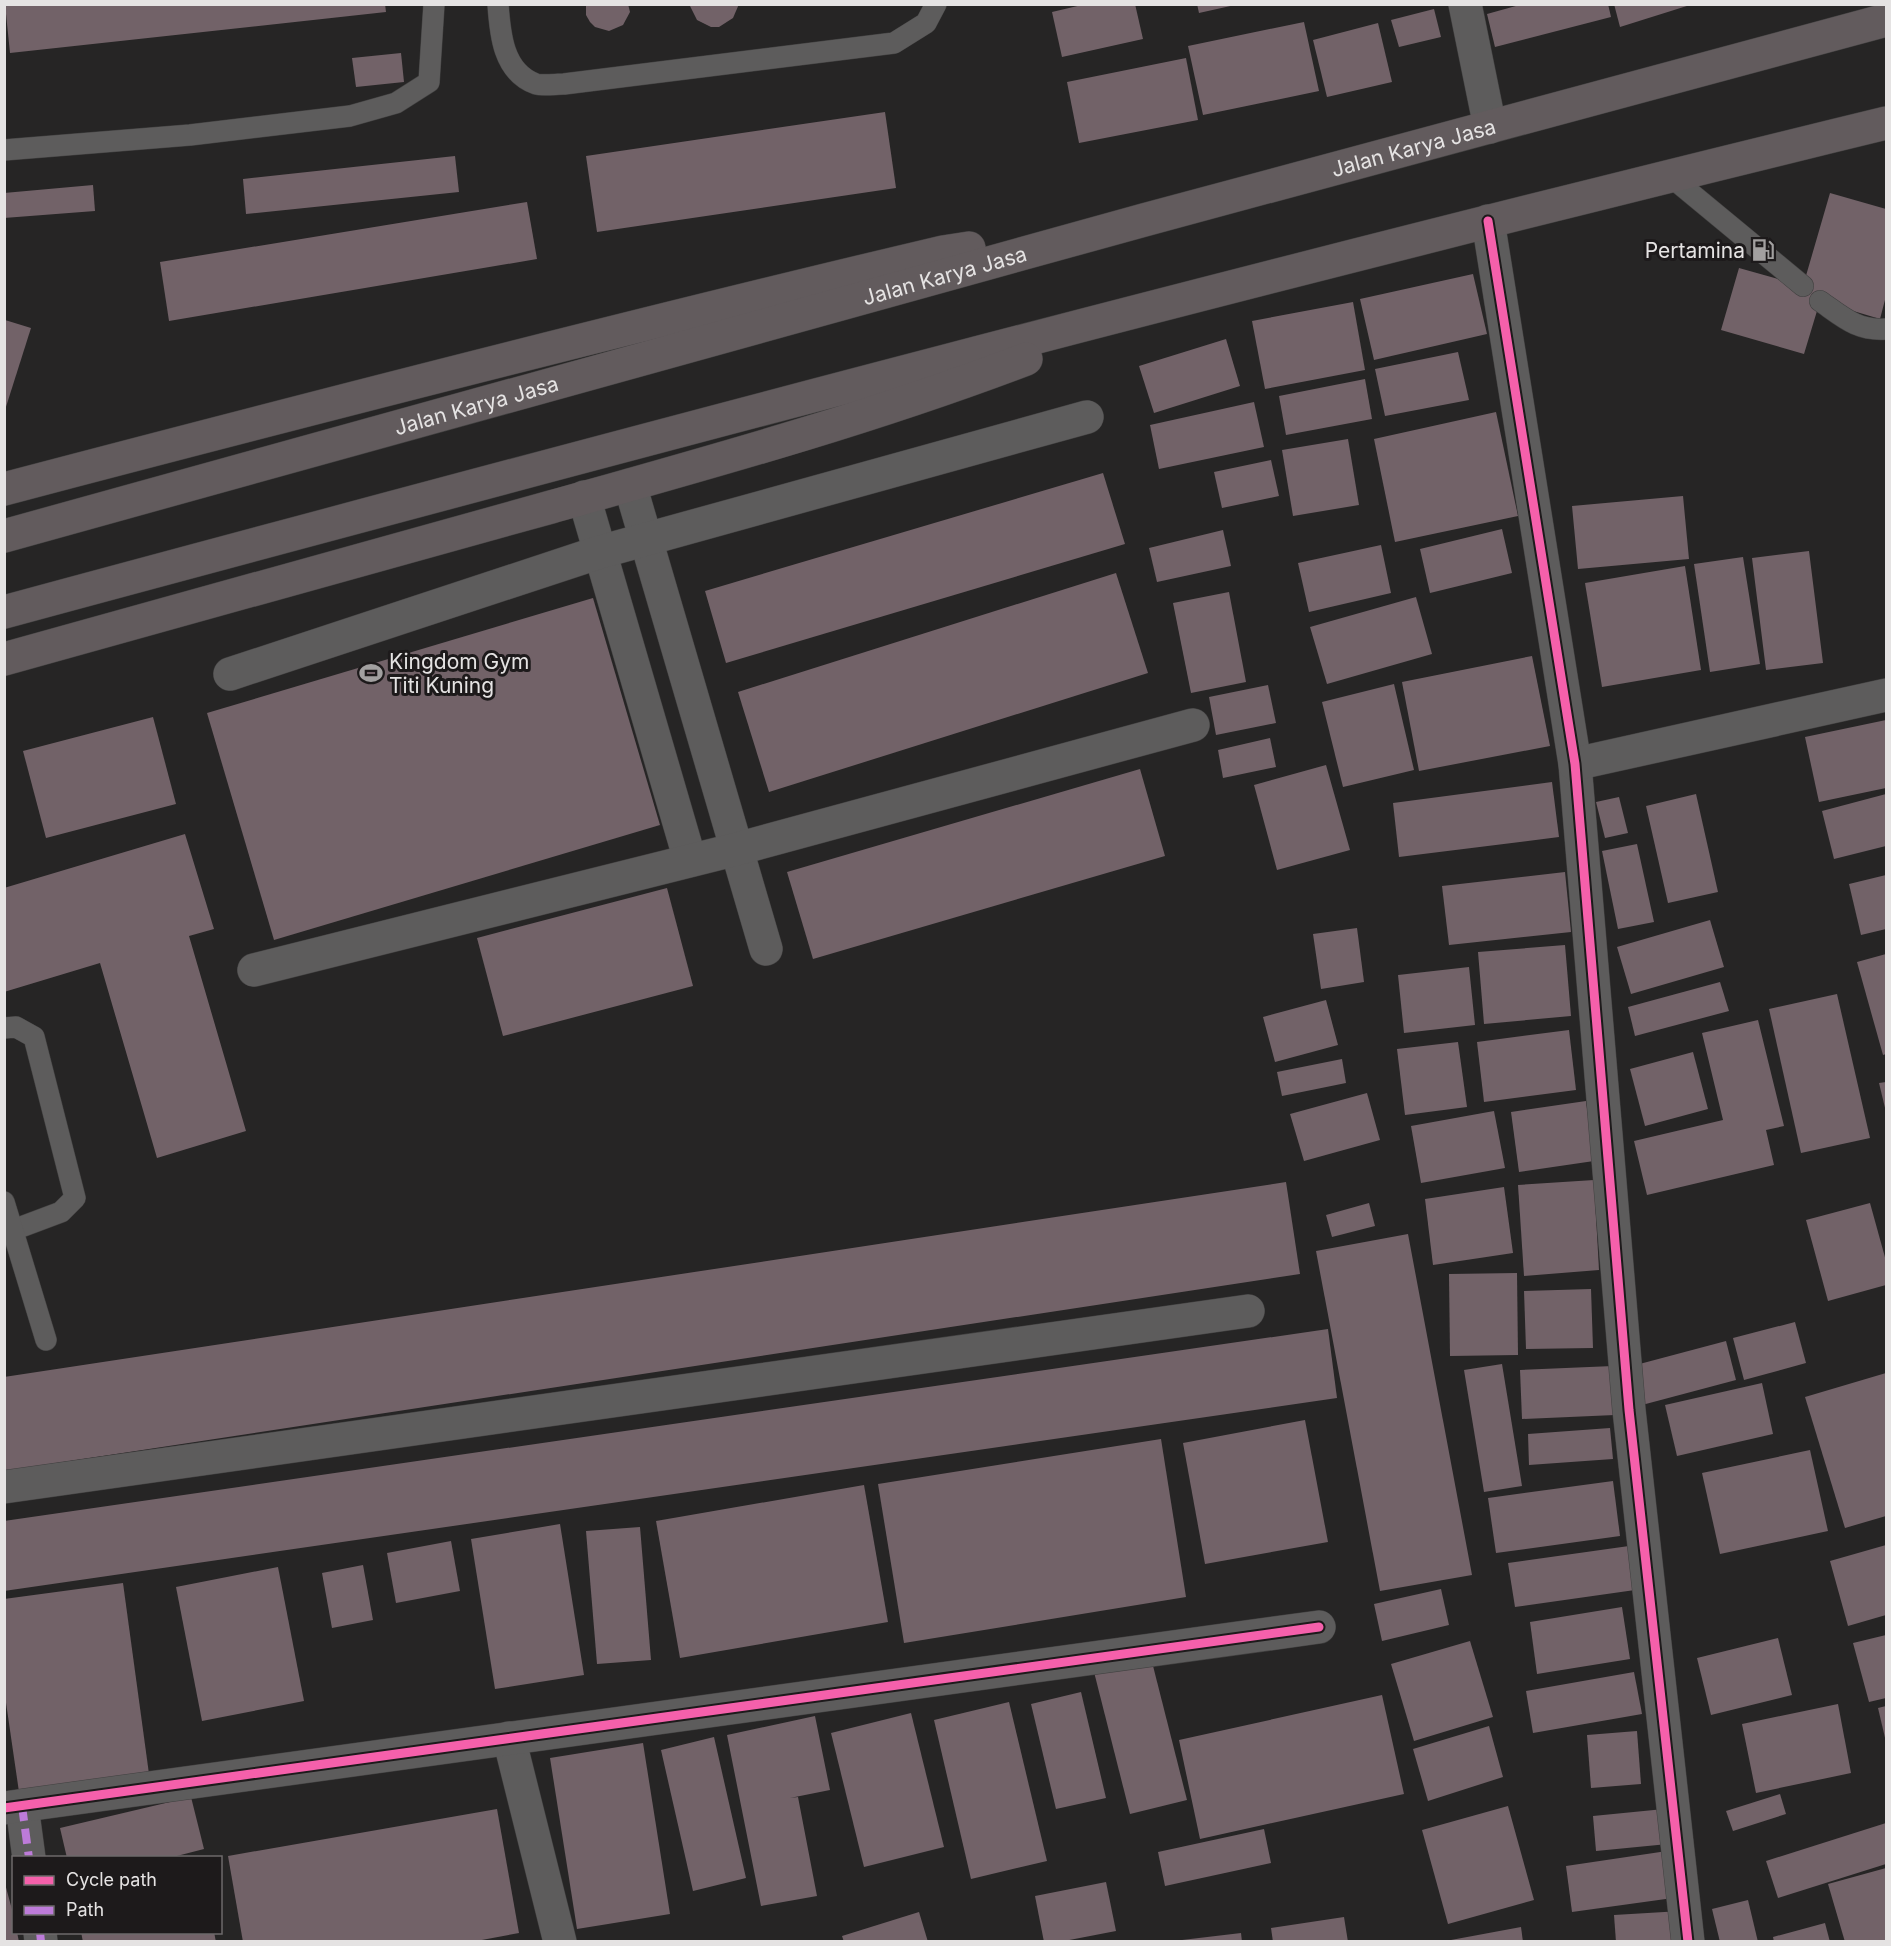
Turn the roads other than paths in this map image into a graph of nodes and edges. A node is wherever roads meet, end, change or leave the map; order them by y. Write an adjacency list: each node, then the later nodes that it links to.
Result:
1 (434, 4): 8 (lane)
2 (498, 4): 3 (lane)
3 (936, 4)
4 (1465, 4): 7 (street)
5 (1887, 20): 7 (highway, Jalan Karya Jasa)
6 (1887, 123): 9 (highway)
7 (1490, 127): 10 (highway, Jalan Karya Jasa)
8 (4, 150)
9 (1670, 176): 11 (highway); 12 (lane)
10 (1144, 220): 18 (highway); 20 (highway, Jalan Karya Jasa)
11 (1488, 221): 13 (highway); 28 (street)
12 (1803, 286)
13 (1176, 301): 17 (highway); 23 (highway)
14 (1820, 301): 15 (lane)
15 (1887, 329)
16 (1087, 417): 21 (street)
17 (630, 485): 19 (highway); 21 (street)
18 (4, 489)
19 (584, 497): 22 (street); 24 (highway)
20 (4, 536)
21 (646, 538): 22 (street); 29 (street)
22 (600, 552): 25 (street); 30 (street)
23 (4, 612)
24 (4, 659)
25 (230, 674)
26 (1887, 695): 28 (street)
27 (1193, 724): 29 (street)
28 (1575, 764): 44 (street)
29 (737, 849): 30 (street); 31 (street)
30 (690, 861): 32 (street)
31 (766, 949)
32 (254, 970)
33 (4, 1028): 35 (lane)
34 (4, 1202): 35 (lane)
35 (13, 1230): 37 (lane)
36 (1248, 1311): 38 (street)
37 (46, 1340)
38 (4, 1487)
39 (1319, 1627): 40 (street)
40 (509, 1738): 41 (street); 43 (street)
41 (13, 1807): 42 (street)
42 (29, 1856)
43 (560, 1941)
44 (1688, 1941)

